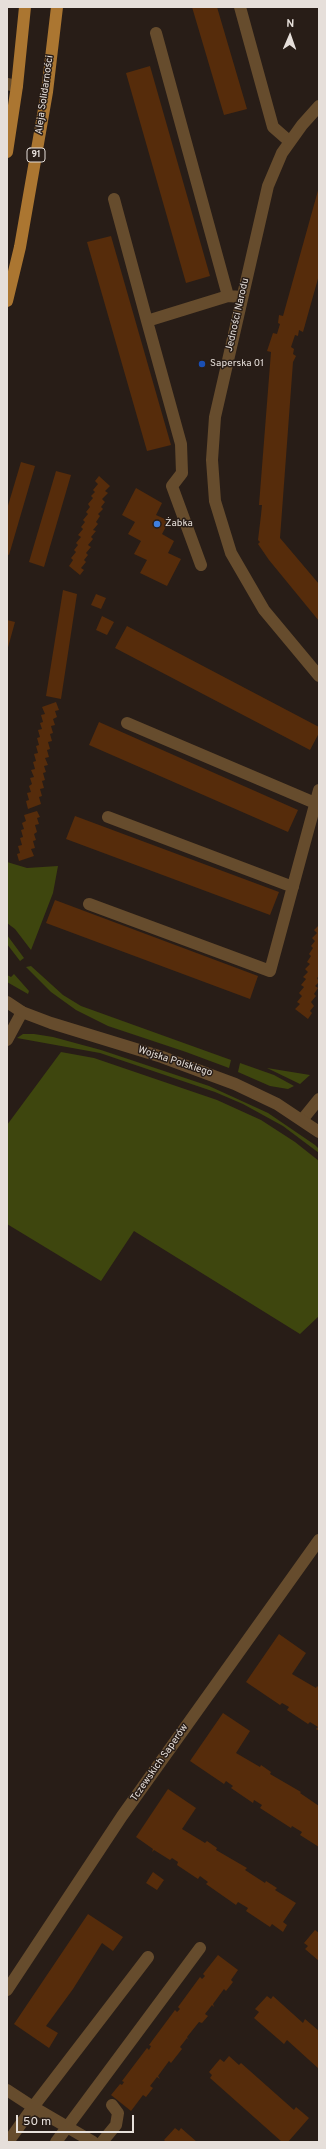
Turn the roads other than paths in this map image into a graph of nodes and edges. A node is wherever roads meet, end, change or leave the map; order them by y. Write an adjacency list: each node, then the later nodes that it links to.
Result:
1 (25, 7): 5 (main road)
2 (57, 7): 12 (main road, Aleja Solidarności / 91)
3 (240, 7): 7 (street)
4 (156, 33): 10 (street)
5 (12, 85): 8 (main road)
6 (319, 106): 7 (street, Jedności Narodu)
7 (290, 142): 11 (street, Jedności Narodu)
8 (7, 152)
9 (114, 199): 13 (street)
10 (228, 296): 11 (street); 13 (street)
11 (242, 297): 15 (street, Jedności Narodu)
12 (7, 301)
13 (146, 321): 14 (street)
14 (201, 565)
15 (319, 676)
16 (127, 723): 18 (street)
17 (319, 790): 18 (street)
18 (316, 803): 20 (street)
19 (108, 817): 20 (street)
20 (293, 887): 21 (street)
21 (89, 904)
22 (7, 1002): 24 (street, Wojska Polskiego)
23 (7, 1012): 24 (street, Wojska Polskiego)
24 (22, 1012): 25 (street); 27 (street, Wojska Polskiego)
25 (7, 1040)
26 (319, 1099): 27 (street)
27 (302, 1120): 28 (street, Wojska Polskiego)
28 (319, 1132)
29 (319, 1540): 32 (street, Tczewskich Saperów)
30 (200, 1948): 36 (street)
31 (148, 1957): 35 (street)
32 (7, 1990)
33 (7, 2090): 35 (street)
34 (112, 2105): 40 (street)
35 (33, 2107): 36 (street); 37 (street)
36 (67, 2127): 38 (street); 39 (street)
37 (8, 2142)
38 (56, 2142)
39 (93, 2142)
40 (102, 2142)

